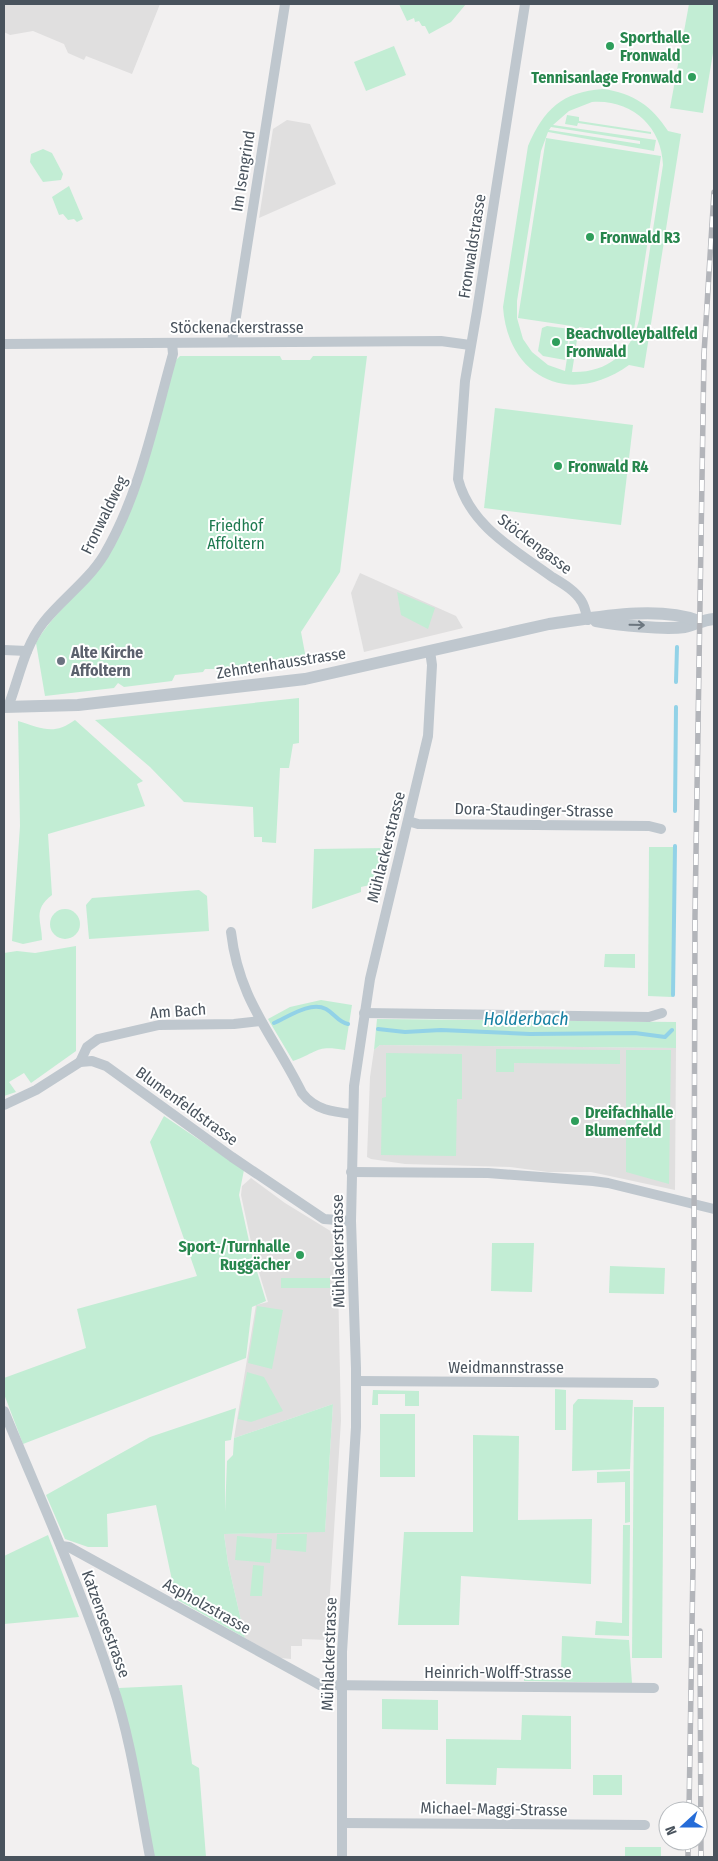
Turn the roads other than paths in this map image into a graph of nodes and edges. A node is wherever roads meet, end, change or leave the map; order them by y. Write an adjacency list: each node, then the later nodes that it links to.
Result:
1 (285, 4): 3 (street, Im Isengrind)
2 (525, 4): 6 (street, Fronwaldstrasse)
3 (232, 342): 4 (street, Stöckenackerstrasse); 6 (street, Stöckenackerstrasse)
4 (172, 343): 5 (street, Stöckenackerstrasse); 11 (street, Fronwaldweg)
5 (4, 344)
6 (470, 344): 7 (street, Fronwaldstrasse)
7 (461, 493): 9 (street, Stöckengasse)
8 (714, 619): 9 (street, Zehntenhausstrasse)
9 (588, 620): 12 (street, Zehntenhausstrasse)
10 (4, 650): 11 (street)
11 (26, 651): 13 (street, Fronwaldweg)
12 (430, 651): 13 (street, Zehntenhausstrasse); 14 (street, Mühlackerstrasse)
13 (6, 707)
14 (408, 821): 15 (street, Dora-Staudinger-Strasse); 17 (street, Mühlackerstrasse)
15 (661, 829)
16 (231, 932): 19 (street)
17 (364, 1013): 18 (street); 22 (street, Mühlackerstrasse)
18 (662, 1013)
19 (260, 1021): 20 (street, Am Bach); 22 (street)
20 (80, 1062): 21 (street); 25 (street, Blumenfeldstrasse)
21 (4, 1105)
22 (353, 1114): 23 (street, Mühlackerstrasse)
23 (351, 1172): 24 (street); 25 (street, Mühlackerstrasse)
24 (714, 1209)
25 (351, 1221): 26 (street, Mühlackerstrasse)
26 (357, 1381): 27 (street, Weidmannstrasse); 30 (street, Mühlackerstrasse)
27 (654, 1383)
28 (4, 1411): 29 (street, Katzenseestrasse)
29 (61, 1546): 30 (street, Aspholzstrasse); 34 (street, Katzenseestrasse)
30 (341, 1687): 31 (street, Heinrich-Wolff-Strasse); 32 (street, Mühlackerstrasse)
31 (654, 1688)
32 (342, 1823): 33 (street, Michael-Maggi-Strasse); 35 (street, Mühlackerstrasse)
33 (645, 1825)
34 (150, 1857)
35 (342, 1857)

